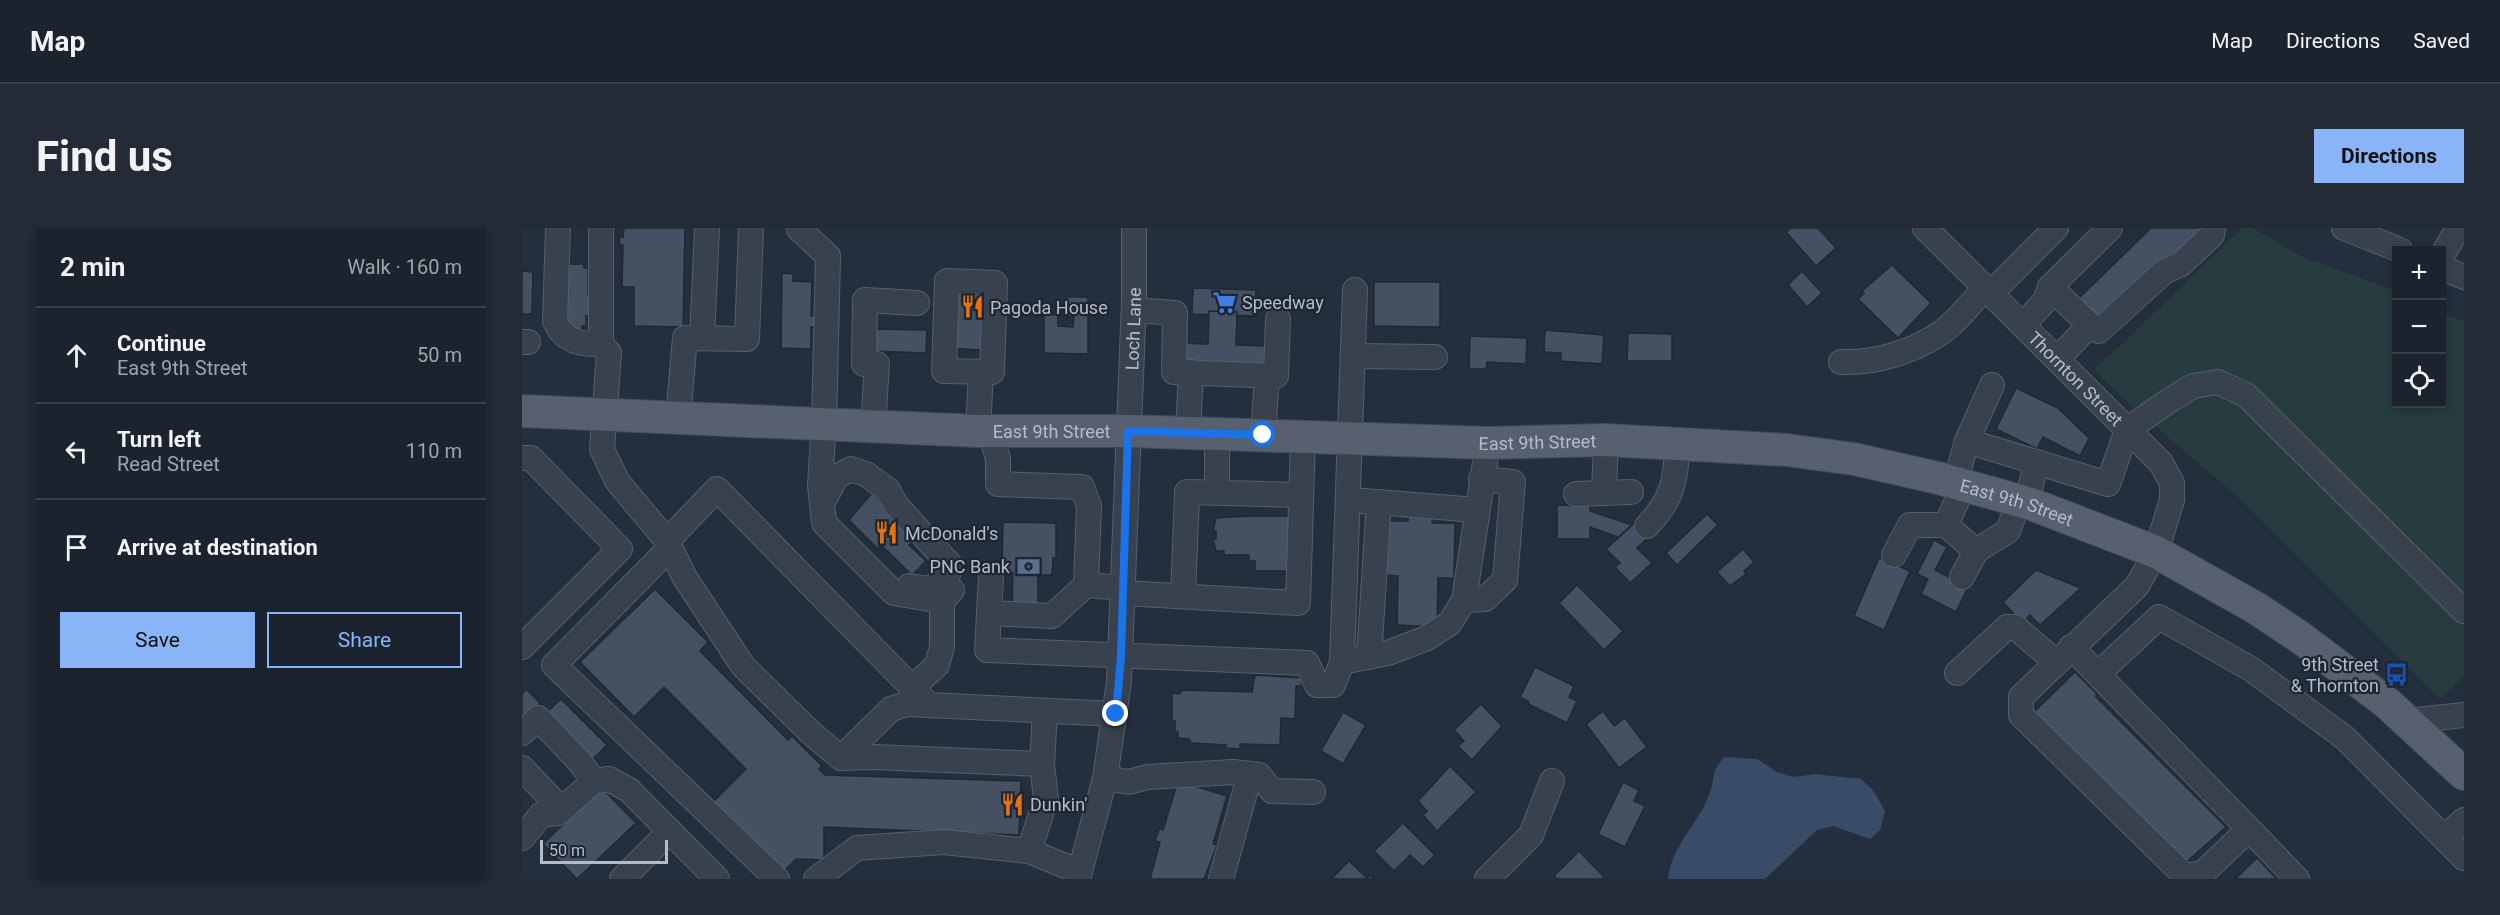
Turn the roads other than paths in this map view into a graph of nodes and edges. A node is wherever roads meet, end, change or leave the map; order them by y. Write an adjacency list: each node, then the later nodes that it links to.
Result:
1 (558, 228): 26 (street)
2 (601, 228): 26 (street)
3 (707, 228): 25 (street)
4 (752, 228): 25 (street)
5 (1134, 228): 21 (street, Loch Lane)
6 (1925, 228): 19 (street, Thornton Street)
7 (2056, 228): 19 (street)
8 (2110, 228): 17 (street)
9 (2213, 228): 24 (street)
10 (2344, 228): 13 (street)
11 (2458, 228): 14 (street)
12 (799, 229): 38 (street)
13 (2392, 247)
14 (2446, 249)
15 (2446, 269): 16 (street)
16 (2464, 277)
17 (2050, 287): 23 (street); 24 (street)
18 (1355, 290): 27 (street)
19 (1988, 290): 23 (street, Thornton Street); 30 (street)
20 (917, 303): 39 (street)
21 (1134, 310): 32 (street); 42 (street, Loch Lane)
22 (1278, 319): 33 (street)
23 (2023, 325): 29 (street, Thornton Street)
24 (2090, 325): 29 (street)
25 (702, 338): 37 (street)
26 (601, 344): 36 (street)
27 (1353, 356): 28 (street); 46 (street)
28 (1435, 357)
29 (2057, 359): 40 (street, Thornton Street)
30 (1841, 362)
31 (981, 372): 41 (street)
32 (1191, 372): 33 (street); 43 (street)
33 (1267, 376): 44 (street)
34 (1992, 385): 48 (street)
35 (522, 411): 36 (main road, East 9th Street)
36 (606, 414): 37 (main road, East 9th Street); 68 (street)
37 (678, 417): 38 (main road, East 9th Street)
38 (824, 423): 39 (main road, East 9th Street); 65 (street)
39 (873, 426): 41 (main road, East 9th Street)
40 (2127, 430): 52 (street); 70 (street, Thornton Street); 79 (street)
41 (984, 431): 42 (main road, East 9th Street); 74 (street)
42 (1128, 431): 43 (main road, East 9th Street); 75 (street, Loch Lane)
43 (1202, 434): 44 (main road, East 9th Street); 56 (street)
44 (1263, 435): 45 (main road, East 9th Street)
45 (1303, 437): 46 (main road, East 9th Street); 60 (street)
46 (1350, 438): 49 (main road, East 9th Street); 61 (street)
47 (1606, 440): 49 (main road, East 9th Street); 50 (main road, East 9th Street); 58 (street)
48 (1967, 441): 52 (street); 54 (street)
49 (1488, 443): 53 (street)
50 (1678, 443): 54 (main road, East 9th Street); 67 (street)
51 (522, 458): 81 (street)
52 (2037, 462): 63 (street)
53 (1481, 479): 64 (street); 77 (street)
54 (1959, 484): 63 (main road, East 9th Street); 66 (street)
55 (888, 490): 65 (street); 65 (street); 78 (street)
56 (1217, 491): 60 (street); 76 (street)
57 (1631, 492): 58 (street)
58 (1604, 493): 59 (street)
59 (1576, 494)
60 (1300, 495): 76 (street)
61 (1348, 500): 62 (street); 85 (street)
62 (1379, 502): 64 (street); 84 (street)
63 (2022, 502): 69 (street); 70 (main road, East 9th Street)
64 (1477, 510): 77 (street)
65 (825, 516): 78 (street)
66 (1946, 525): 69 (street); 71 (street)
67 (1647, 526)
68 (668, 545): 88 (street); 95 (street); 116 (street)
69 (1976, 551): 73 (street)
70 (2156, 552): 82 (street, Thornton Street); 93 (main road, East 9th Street)
71 (1894, 555)
72 (991, 577): 80 (street)
73 (1962, 577)
74 (1086, 585): 75 (street); 80 (street)
75 (1123, 590): 76 (street); 83 (street, Loch Lane)
76 (1183, 596)
77 (1464, 600): 84 (street)
78 (942, 601): 88 (street)
79 (2464, 611)
80 (989, 613): 83 (street)
81 (522, 647)
82 (2063, 654): 86 (street); 87 (street); 114 (street, Thornton Street)
83 (1121, 656): 85 (street); 91 (street, Loch Lane)
84 (1370, 657): 85 (street)
85 (1342, 663)
86 (1957, 673)
87 (2098, 674): 106 (street); 109 (street)
88 (912, 688): 89 (street)
89 (929, 705): 90 (street); 95 (street)
90 (1045, 711): 91 (street); 96 (street)
91 (1116, 714): 100 (street, Loch Lane)
92 (2464, 715): 93 (street)
93 (2408, 721): 99 (main road, East 9th Street)
94 (522, 733): 101 (street)
95 (841, 758): 96 (street)
96 (1042, 764): 110 (street)
97 (522, 768): 104 (street)
98 (1250, 774): 100 (street); 103 (street); 118 (street)
99 (2464, 774)
100 (1105, 778): 113 (street, Loch Lane)
101 (594, 781): 104 (street); 107 (street)
102 (1552, 781): 119 (street)
103 (1313, 792)
104 (560, 812): 108 (street)
105 (2464, 820): 109 (street)
106 (2249, 828): 114 (street); 120 (street)
107 (670, 831): 112 (street); 115 (street)
108 (522, 838)
109 (2444, 838): 111 (street)
110 (1029, 851): 113 (street); 117 (street)
111 (2464, 858)
112 (704, 874)
113 (1079, 875)
114 (2203, 876)
115 (622, 879)
116 (777, 879)
117 (816, 879)
118 (1221, 879)
119 (1487, 879)
120 (2297, 879)

